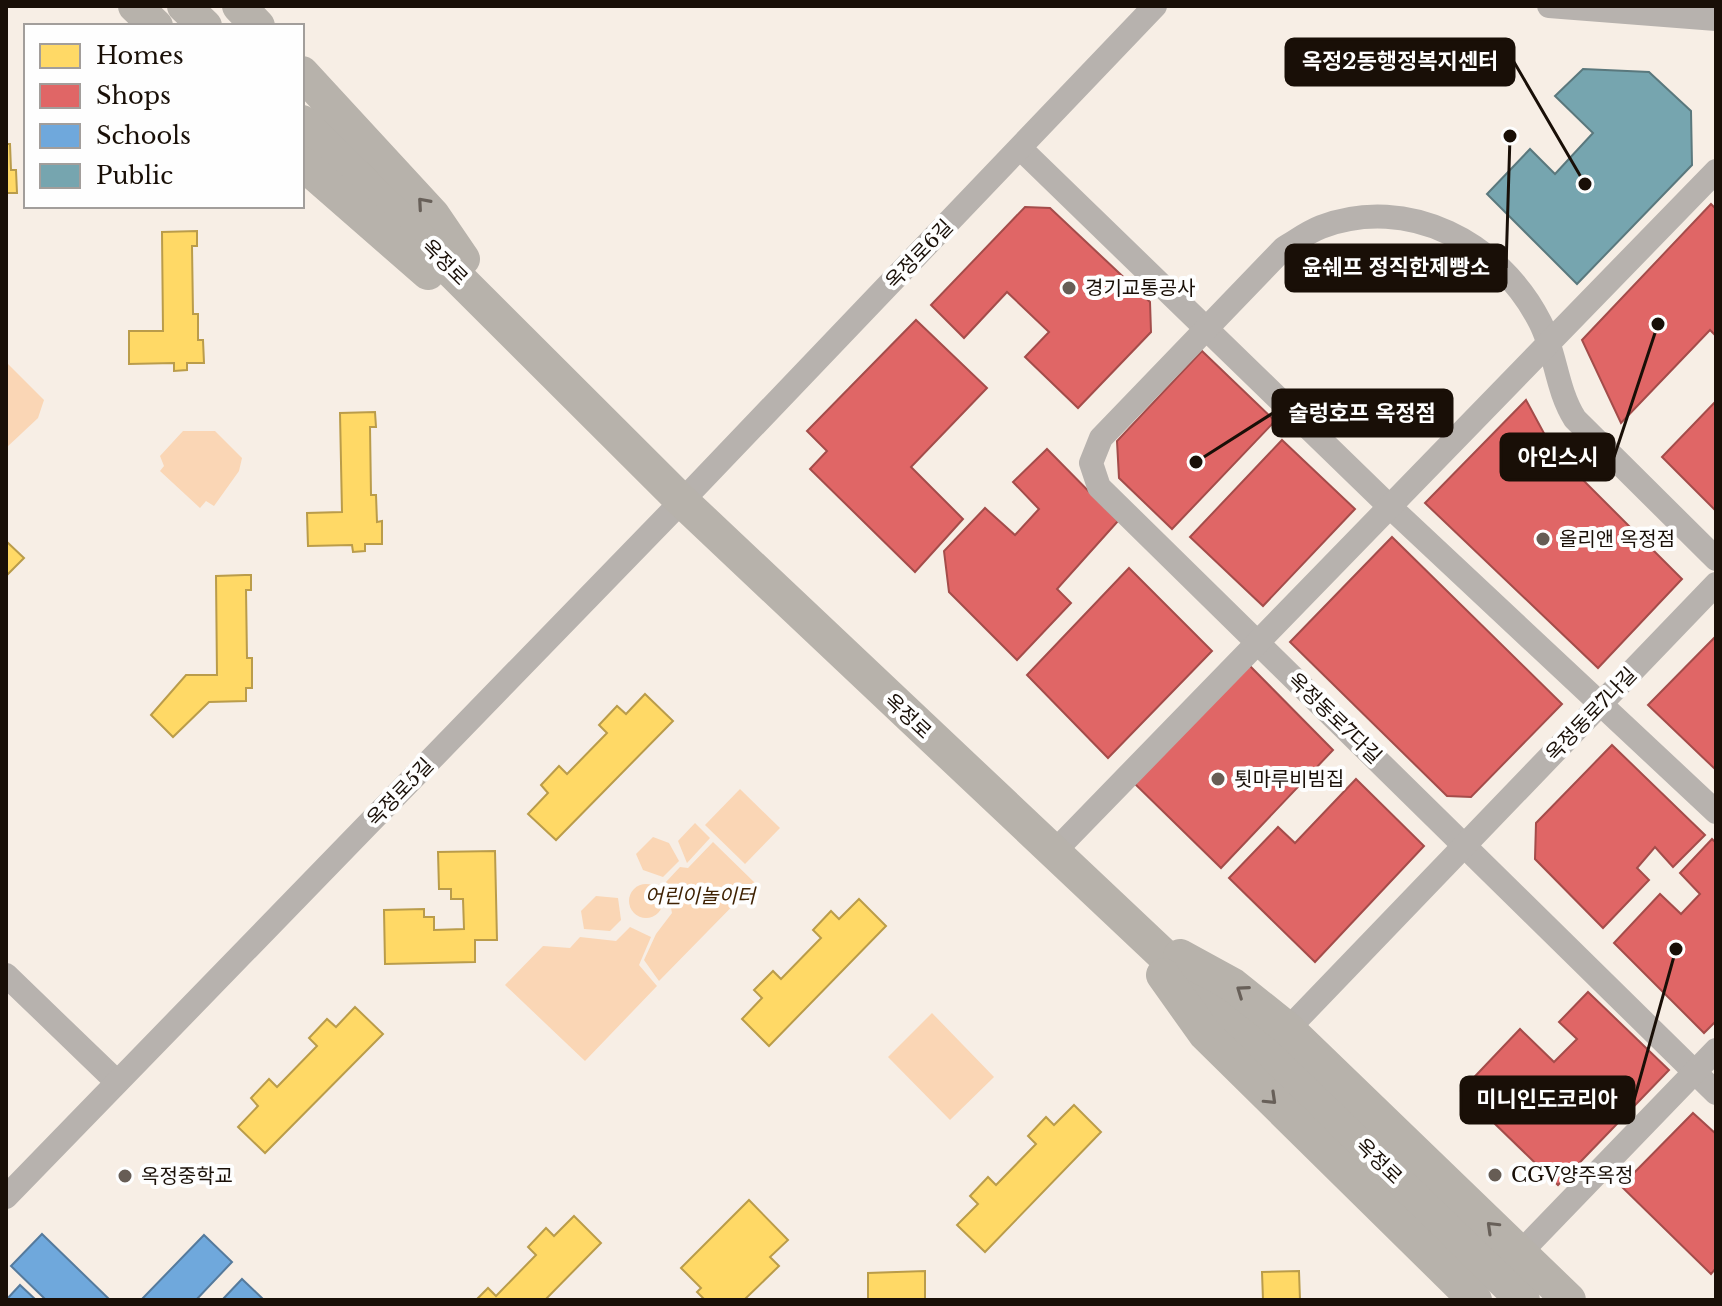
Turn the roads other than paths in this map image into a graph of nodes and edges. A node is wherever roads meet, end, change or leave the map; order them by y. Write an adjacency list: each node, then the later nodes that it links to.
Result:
1 (135, 6): 7 (main road)
2 (184, 6): 8 (main road)
3 (239, 6): 9 (main road)
4 (1155, 6): 12 (street, 옥정로6길)
5 (1549, 6): 6 (street)
6 (1716, 19)
7 (154, 24)
8 (203, 24)
9 (256, 24)
10 (304, 75): 15 (main road, one-way to 10)
11 (304, 124): 15 (main road, 옥정로)
12 (1021, 149): 16 (street); 18 (street, 옥정로6길)
13 (304, 165): 15 (main road)
14 (1716, 171): 17 (street)
15 (497, 314): 18 (main road, 옥정로)
16 (1206, 328): 17 (street); 19 (street); 22 (street, 옥정동로7다길)
17 (1548, 346): 19 (street); 20 (street)
18 (682, 501): 26 (main road, 옥정로); 32 (street, 옥정로5길)
19 (1389, 506): 22 (street); 23 (street)
20 (1716, 559)
21 (1716, 584): 23 (street, 옥정동로7나길)
22 (1256, 643): 25 (street, 옥정동로7다길); 26 (street)
23 (1601, 703): 24 (street); 25 (street, 옥정동로7나길)
24 (1716, 812)
25 (1466, 844): 29 (street, 옥정동로7나길); 31 (street, 옥정동로7다길)
26 (1053, 853): 27 (main road, 옥정로)
27 (1134, 930): 29 (main road, one-way to 27); 36 (main road, one-way to 36); 37 (main road, 옥정로)
28 (6, 975): 32 (street)
29 (1288, 1029): 35 (main road, one-way to 29)
30 (1716, 1050): 31 (street)
31 (1695, 1072): 33 (street, 옥정동로7다길); 35 (street)
32 (117, 1082): 34 (street, 옥정로5길)
33 (1716, 1093)
34 (6, 1197)
35 (1520, 1253): 38 (main road)
36 (1475, 1300)
37 (1523, 1300)
38 (1569, 1300)

